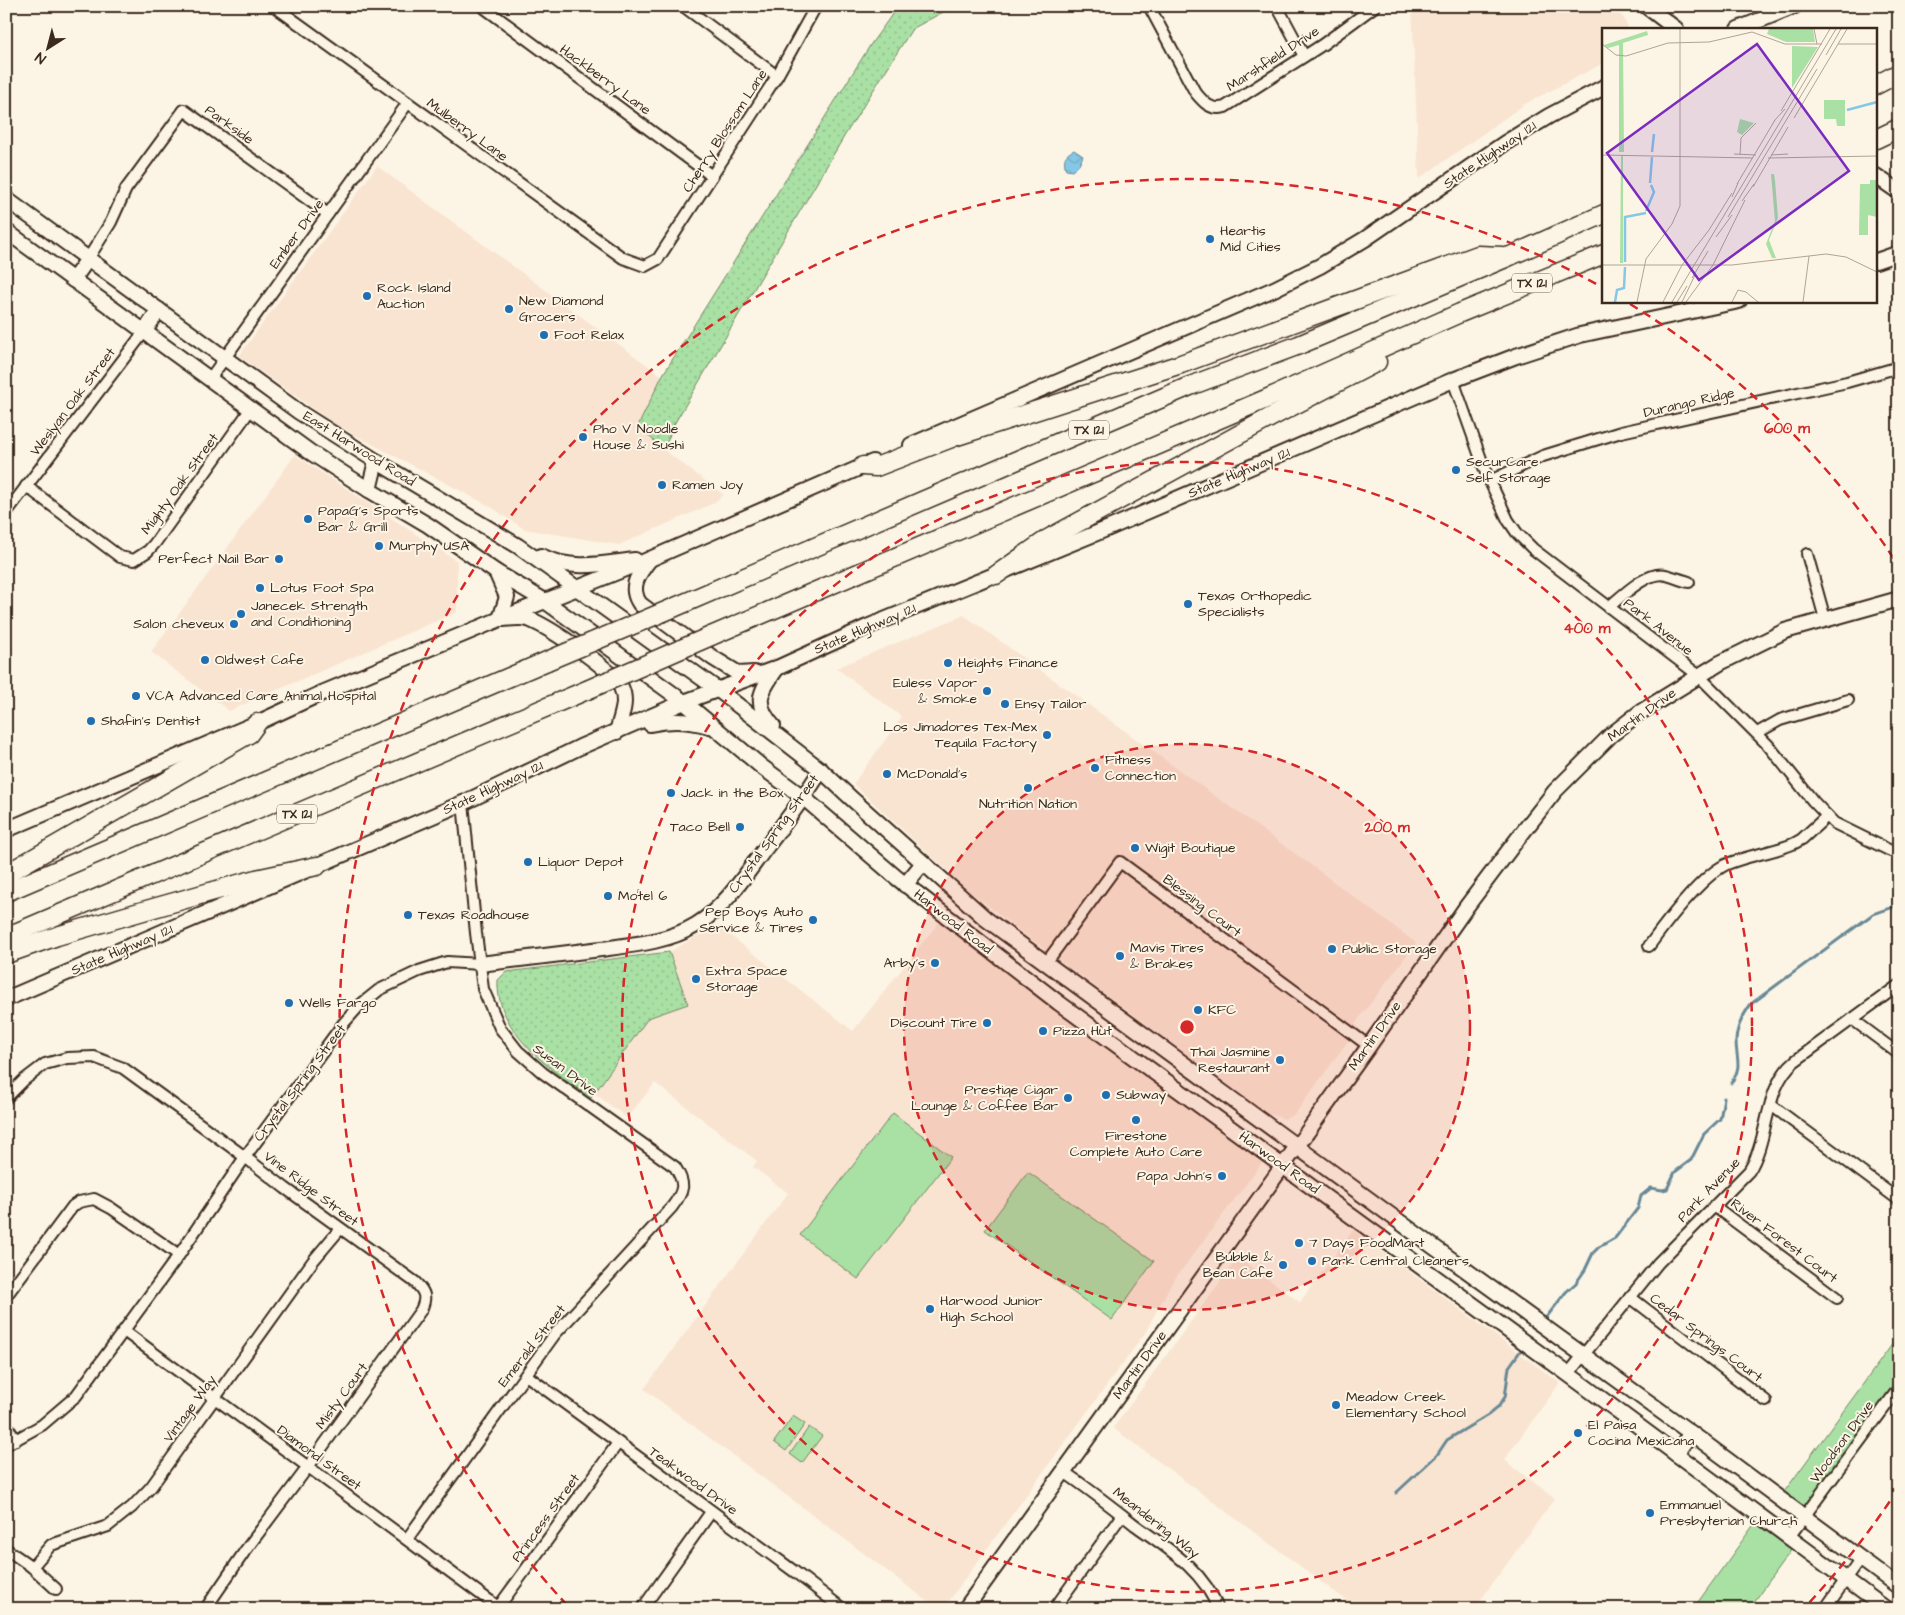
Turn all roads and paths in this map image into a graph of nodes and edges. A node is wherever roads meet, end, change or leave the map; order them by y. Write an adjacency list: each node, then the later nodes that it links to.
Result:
1 (274, 6): 19 (street, Mulberry Lane)
2 (482, 6): 20 (street, Hackberry Lane)
3 (683, 6): 14 (street)
4 (816, 6): 14 (street, Cherry Blossom Lane)
5 (1149, 6): 12 (street, Marshfield Drive)
6 (1277, 6): 12 (street)
7 (1375, 6): 12 (street, Marshfield Drive)
8 (1646, 6): 10 (main road)
9 (1795, 6): 11 (main road)
10 (1675, 28)
11 (1740, 28)
12 (1304, 56)
13 (1899, 73): 15 (highway)
14 (777, 76): 20 (street, Cherry Blossom Lane)
15 (1878, 84)
16 (1899, 84): 18 (highway)
17 (1602, 88): 44 (main road, State Highway 121)
18 (1878, 93)
19 (407, 104): 24 (street, Ember Drive); 32 (street, Mulberry Lane)
20 (712, 176): 32 (street, Cherry Blossom Lane)
21 (1878, 177): 22 (main road)
22 (1899, 192)
23 (6, 199): 30 (main road, East Harwood Road)
24 (328, 214): 30 (street, Parkside); 38 (street, Ember Drive)
25 (1602, 215): 29 (highway, TX 121)
26 (6, 231): 33 (main road, East Harwood Road)
27 (1899, 253): 31 (main road)
28 (1602, 255): 36 (highway, TX 121)
29 (1508, 257): 44 (highway); 81 (highway, TX 121, bridge)
30 (88, 259): 33 (main road); 35 (main road, East Harwood Road)
31 (1878, 260)
32 (650, 265)
33 (73, 280): 37 (main road, East Harwood Road)
34 (1734, 302): 41 (main road, State Highway 121)
35 (159, 310): 37 (main road); 38 (main road, East Harwood Road)
36 (1460, 313): 53 (highway); 82 (highway, TX 121, bridge)
37 (144, 332): 40 (main road, East Harwood Road); 46 (street, Weslyan Oak Street)
38 (225, 358): 40 (street, Ember Drive); 43 (main road, East Harwood Road)
39 (1899, 368): 45 (street, Durango Ridge)
40 (209, 380): 42 (main road, East Harwood Road)
41 (1453, 380): 45 (street, Park Avenue); 53 (main road, State Highway 121)
42 (250, 410): 46 (street, Mighty Oak Street); 47 (main road, East Harwood Road)
43 (376, 461): 47 (main road); 49 (main road, East Harwood Road)
44 (863, 466): 51 (main road, State Highway 121)
45 (1490, 481): 58 (street, Park Avenue)
46 (26, 486): 48 (street, Weslyan Oak Street)
47 (369, 490): 52 (main road, East Harwood Road)
48 (6, 513)
49 (518, 546): 51 (main road); 55 (main road, East Harwood Road)
50 (1807, 554): 60 (street)
51 (650, 558): 55 (main road, State Highway 121); 61 (main road)
52 (496, 572): 57 (main road, East Harwood Road); 59 (main road)
53 (996, 576): 61 (main road, State Highway 121)
54 (1689, 582): 58 (street)
55 (577, 589): 57 (main road, State Highway 121); 63 (main road, East Harwood Road)
56 (1899, 599): 60 (main road, Martin Drive)
57 (546, 601): 59 (main road, State Highway 121); 65 (main road, East Harwood Road)
58 (1609, 607): 62 (street, Park Avenue)
59 (500, 618): 66 (main road, State Highway 121); 68 (main road)
60 (1825, 619): 62 (main road, Martin Drive)
61 (777, 668): 63 (main road, State Highway 121); 70 (main road)
62 (1698, 676): 69 (street, Park Avenue); 91 (main road, Martin Drive)
63 (717, 689): 65 (main road, State Highway 121); 70 (main road, Harwood Road)
64 (1848, 700): 69 (street)
65 (684, 702): 67 (main road, Harwood Road); 68 (main road, State Highway 121)
66 (257, 723): 75 (main road, State Highway 121); 79 (highway)
67 (714, 727): 68 (main road); 72 (main road, Harwood Road)
68 (617, 732): 73 (main road, State Highway 121)
69 (1757, 733): 74 (street, Park Avenue)
70 (784, 740): 71 (main road, Harwood Road)
71 (821, 770): 72 (main road, Crystal Spring Street); 77 (main road, Harwood Road)
72 (804, 798): 80 (main road, Harwood Road); 86 (main road, Crystal Spring Street)
73 (463, 803): 78 (main road, State Highway 121); 86 (street, Susan Drive)
74 (1827, 816): 76 (street, Park Avenue); 83 (street)
75 (6, 830)
76 (1899, 855)
77 (923, 863): 80 (main road); 85 (main road, Harwood Road)
78 (317, 866): 84 (highway); 89 (main road, State Highway 121)
79 (6, 874)
80 (905, 885): 87 (main road, Harwood Road)
81 (6, 892)
82 (6, 937)
83 (1649, 946)
84 (6, 954)
85 (1046, 963): 87 (main road); 91 (street, Blessing Court); 92 (main road, Harwood Road)
86 (480, 964): 98 (street, Crystal Spring Street); 100 (street, Susan Drive)
87 (1031, 982): 94 (main road, Harwood Road)
88 (1899, 985): 90 (street, Park Avenue)
89 (6, 999)
90 (1852, 1019): 93 (street); 96 (street, Park Avenue)
91 (1368, 1046): 97 (main road, Martin Drive)
92 (1166, 1052): 94 (main road); 97 (main road, Harwood Road)
93 (1899, 1054)
94 (1148, 1066): 99 (main road, Harwood Road)
95 (6, 1098): 98 (street, Vine Ridge Street)
96 (1771, 1104): 101 (street); 102 (street, Park Avenue)
97 (1296, 1147): 99 (main road, Martin Drive); 103 (main road, Harwood Road)
98 (245, 1157): 104 (street, Vine Ridge Street); 106 (street, Crystal Spring Street)
99 (1283, 1166): 105 (main road, Harwood Road); 125 (main road, Martin Drive)
100 (681, 1176): 114 (street, Emerald Street)
101 (1899, 1200)
102 (1714, 1206): 108 (street, Park Avenue); 109 (street, River Forest Court)
103 (1397, 1220): 105 (main road); 112 (main road, Harwood Road)
104 (340, 1229): 110 (street, Vine Ridge Street); 116 (street, Vintage Way)
105 (1383, 1239): 113 (main road, Harwood Road)
106 (179, 1255): 107 (street); 111 (street, Crystal Spring Street)
107 (6, 1296)
108 (1630, 1297): 112 (street, Park Avenue); 117 (street, Cedar Springs Court)
109 (1837, 1298)
110 (426, 1299): 124 (street, Misty Court)
111 (124, 1331): 116 (street, Diamond Street); 120 (street, Crystal Spring Street)
112 (1582, 1356): 113 (street, Park Avenue); 119 (main road, Harwood Road)
113 (1568, 1374): 123 (main road, Harwood Road)
114 (526, 1375): 121 (street, Teakwood Drive); 130 (street, Emerald Street)
115 (1899, 1388): 128 (street, Woodson Drive)
116 (214, 1398): 124 (street, Diamond Street); 133 (street, Vintage Way)
117 (1766, 1401)
118 (6, 1425): 120 (street)
119 (1692, 1433): 123 (main road); 128 (main road, Harwood Road)
120 (16, 1440): 122 (street, Crystal Spring Street)
121 (618, 1443): 126 (street, Teakwood Drive); 138 (street, Princess Street)
122 (6, 1445)
123 (1676, 1454): 129 (main road, Harwood Road)
124 (308, 1467): 130 (street, Diamond Street); 137 (street, Misty Court)
125 (1064, 1472): 127 (street, Meandering Way); 141 (main road, Martin Drive)
126 (712, 1512): 139 (street); 140 (street, Teakwood Drive)
127 (1122, 1515): 142 (street); 143 (street, Meandering Way)
128 (1804, 1516): 129 (street, Woodson Drive); 132 (main road, Harwood Road)
129 (1789, 1537): 134 (main road, Harwood Road)
130 (406, 1539): 138 (street, Diamond Street)
131 (6, 1549): 133 (street)
132 (1861, 1558): 134 (street); 135 (main road, Harwood Road)
133 (32, 1568): 136 (street)
134 (1846, 1580): 144 (street); 145 (main road, Harwood Road)
135 (1899, 1587)
136 (56, 1589)
137 (208, 1605)
138 (498, 1608)
139 (642, 1609)
140 (843, 1609)
141 (965, 1609)
142 (1054, 1609)
143 (1218, 1609)
144 (1825, 1609)
145 (1886, 1609)

